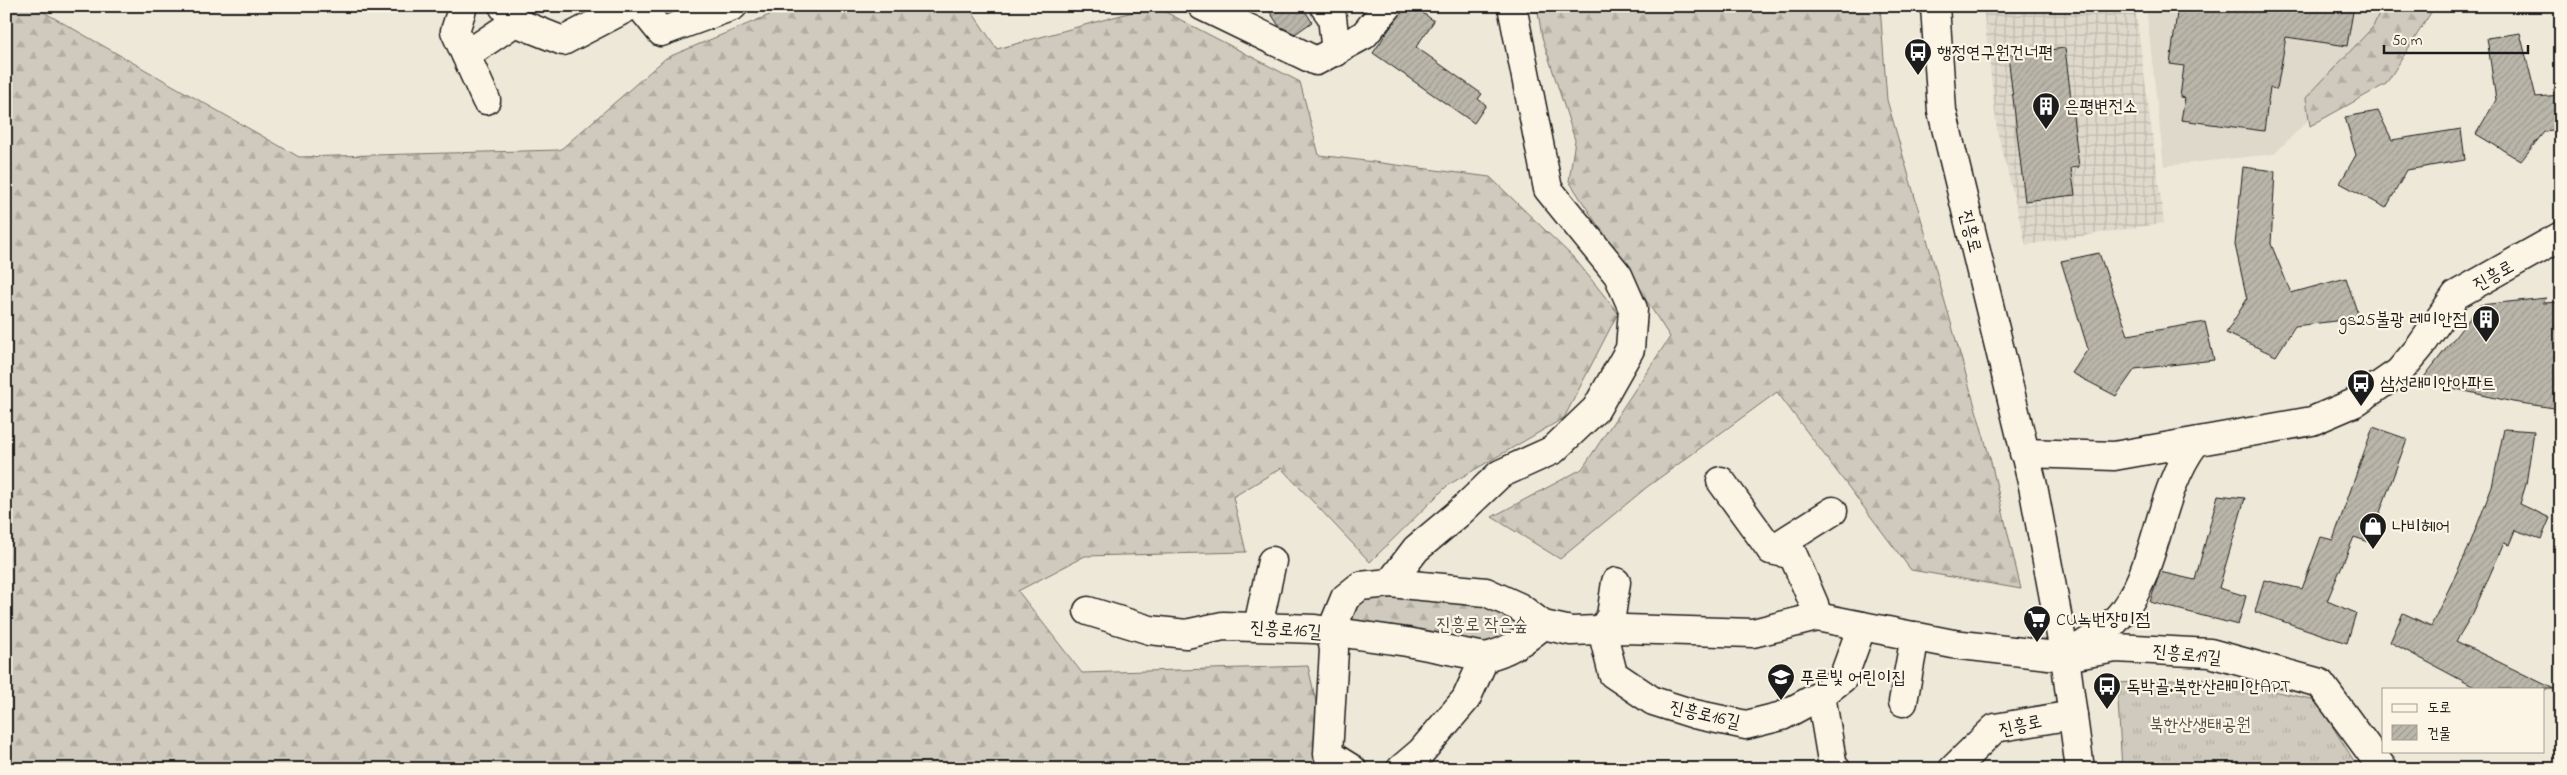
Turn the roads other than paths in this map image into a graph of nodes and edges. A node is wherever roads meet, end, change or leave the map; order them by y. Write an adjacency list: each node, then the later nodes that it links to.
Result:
1 (463, 6): 12 (street)
2 (630, 6): 10 (street)
3 (640, 6): 4 (street)
4 (733, 6)
5 (1202, 6): 11 (street)
6 (1324, 6): 11 (street)
7 (1388, 6): 11 (street)
8 (1512, 6): 22 (street)
9 (1936, 6): 16 (street, 진흥로)
10 (509, 14): 12 (street)
11 (1336, 52)
12 (466, 55): 13 (street)
13 (486, 100)
14 (2555, 247): 15 (street, 진흥로)
15 (2195, 443): 16 (street, 진흥로); 32 (street)
16 (2024, 453): 32 (street, 진흥로)
17 (1721, 481): 19 (street)
18 (1833, 511): 19 (street)
19 (1771, 550): 24 (street)
20 (1272, 561): 26 (street)
21 (1616, 582): 28 (street)
22 (1390, 583): 25 (street); 29 (street)
23 (1088, 611): 26 (street, 진흥로16길)
24 (1817, 617): 27 (street); 28 (street)
25 (1542, 625): 28 (street); 31 (street, 진흥로16길)
26 (1258, 626): 29 (street, 진흥로16길)
27 (1862, 626): 30 (street); 33 (street, 진흥로16길)
28 (1602, 630): 33 (street, 진흥로16길)
29 (1331, 632): 31 (street, 진흥로16길); 36 (street)
30 (1915, 636): 32 (street); 34 (street)
31 (1485, 657): 37 (street)
32 (2065, 657): 35 (street, 진흥로); 41 (street, 진흥로19길)
33 (1821, 696): 38 (street)
34 (1903, 702)
35 (2073, 715): 39 (street, 진흥로); 40 (street, 진흥로)
36 (1352, 769)
37 (1400, 769)
38 (1836, 769)
39 (1953, 769)
40 (2080, 769)
41 (2383, 769)

